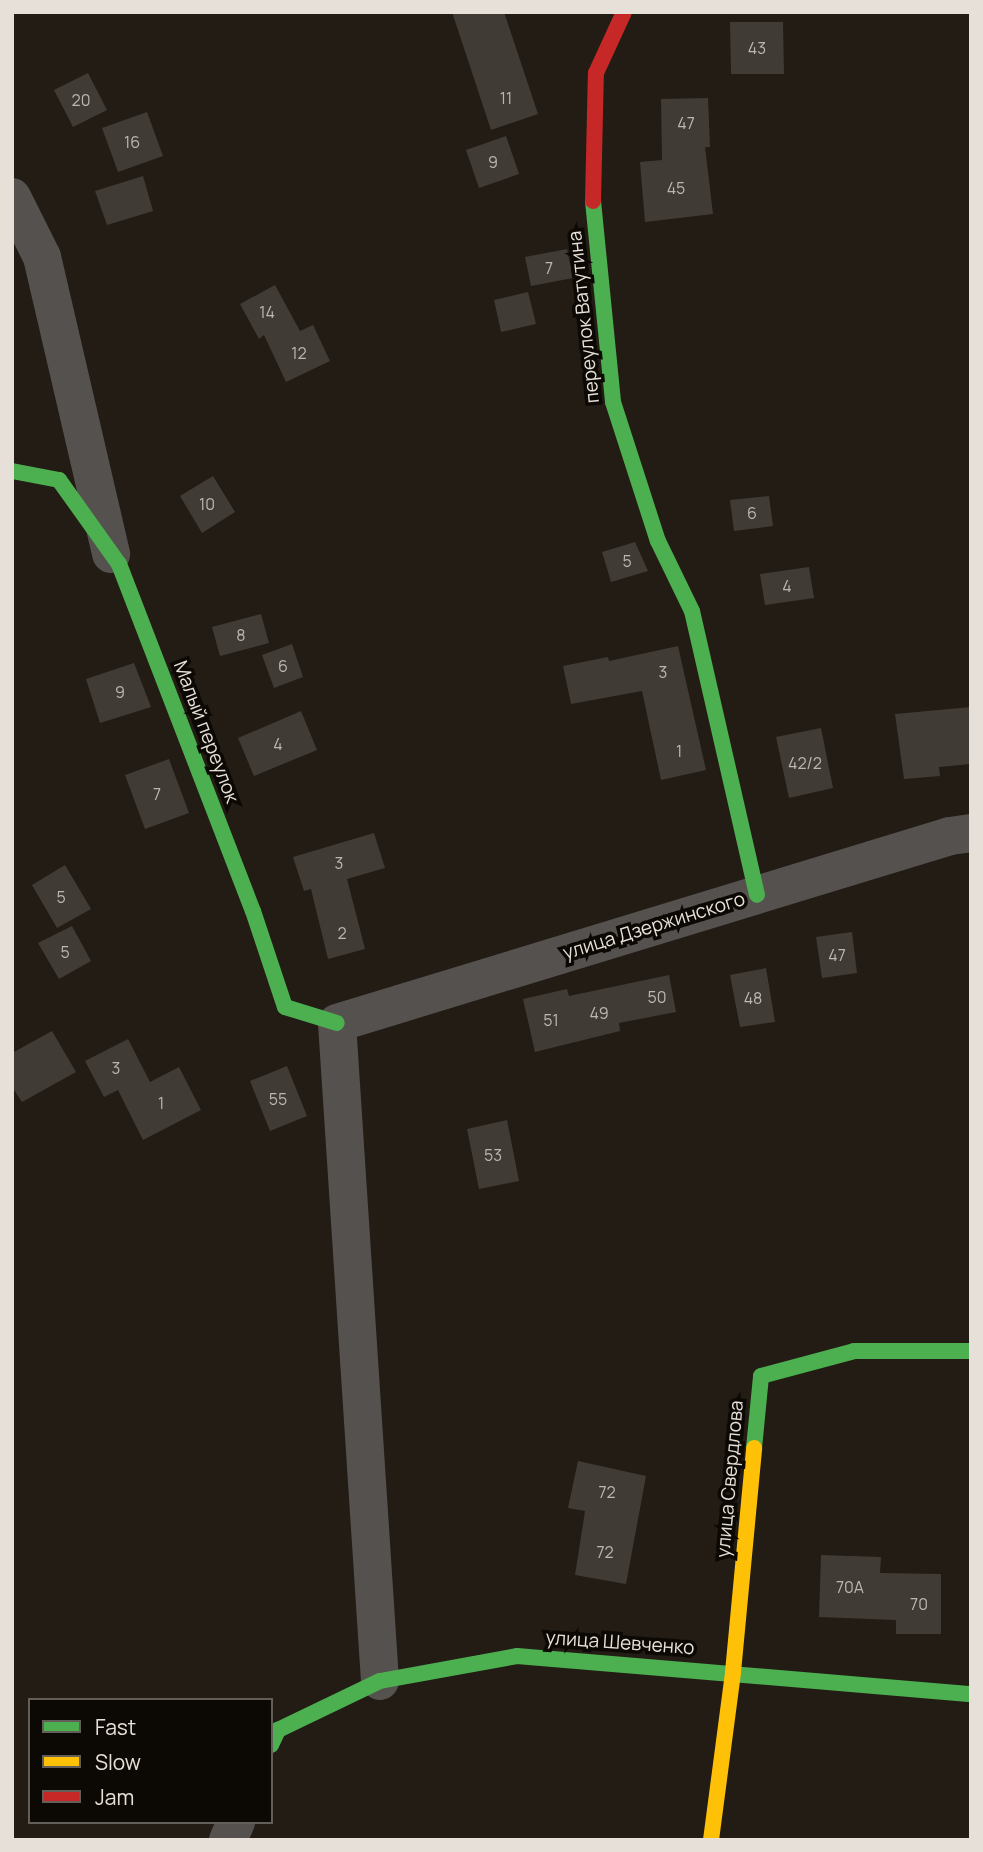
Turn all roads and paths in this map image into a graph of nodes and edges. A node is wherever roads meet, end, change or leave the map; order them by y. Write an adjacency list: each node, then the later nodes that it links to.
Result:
1 (624, 12): 6 (street, переулок Ватутина)
2 (12, 197): 4 (street)
3 (12, 471): 4 (street, Малый переулок)
4 (111, 554): 7 (street, Малый переулок)
5 (971, 833): 6 (street, улица Дзержинского)
6 (757, 895): 7 (street, улица Дзержинского)
7 (337, 1023): 10 (street)
8 (971, 1351): 9 (street, улица Свердлова)
9 (733, 1672): 10 (street, улица Шевченко); 11 (street, улица Шевченко); 15 (street)
10 (380, 1681): 12 (street, улица Шевченко)
11 (971, 1694)
12 (273, 1741)
13 (235, 1824): 14 (street)
14 (228, 1840)
15 (711, 1840)

